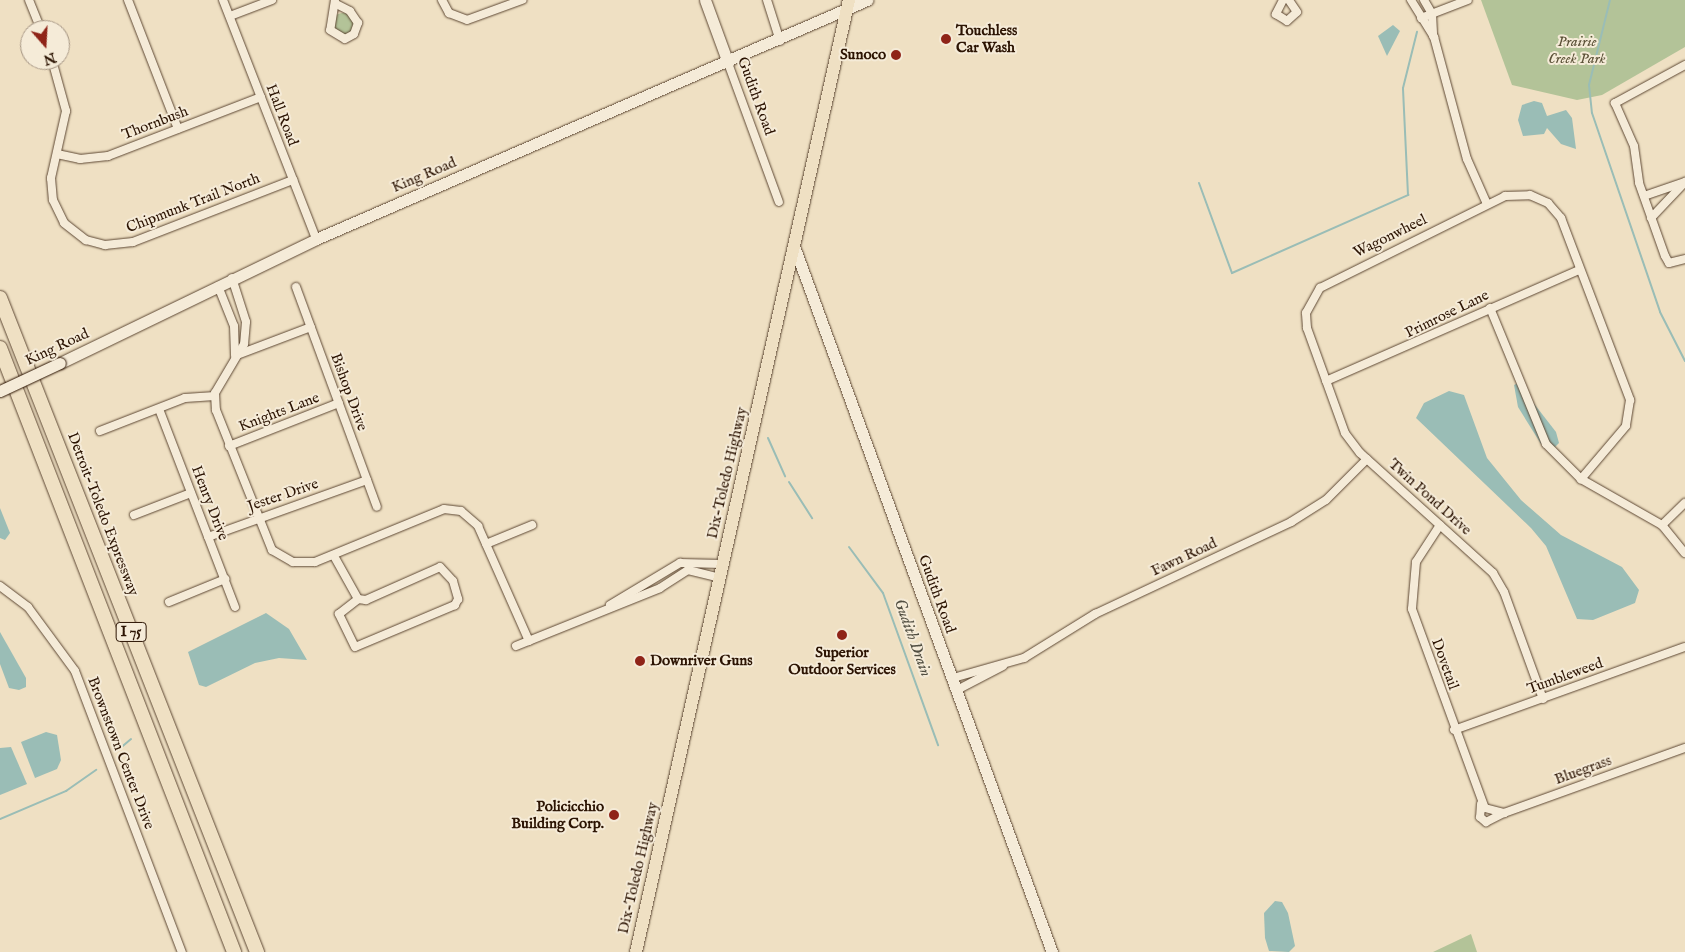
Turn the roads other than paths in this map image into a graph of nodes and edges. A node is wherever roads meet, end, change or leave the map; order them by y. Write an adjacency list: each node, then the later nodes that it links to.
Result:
1 (29, 0): 20 (street)
2 (128, 0): 27 (street)
3 (223, 0): 18 (street, Hall Road)
4 (272, 0): 18 (street)
5 (442, 0): 6 (street)
6 (522, 0)
7 (705, 0): 23 (main road, Gudith Road)
8 (767, 0): 22 (street)
9 (867, 0): 16 (main road, King Road)
10 (1283, 0): 11 (street)
11 (1289, 0)
12 (1411, 0): 19 (street)
13 (1424, 0): 17 (street)
14 (1468, 0): 17 (street)
15 (335, 2): 15 (street)
16 (847, 5): 22 (main road, King Road); 36 (main road, Dix-Toledo Highway)
17 (1432, 14): 19 (street); 21 (street)
18 (230, 16): 26 (street, Hall Road)
19 (1421, 18): 21 (street)
20 (37, 20)
21 (1434, 37): 33 (street)
22 (780, 41): 23 (main road, King Road)
23 (728, 63): 32 (street, Gudith Road); 35 (main road, King Road)
24 (1685, 65): 31 (street)
25 (55, 70): 28 (street)
26 (261, 97): 27 (street, Thornbush); 29 (street, Hall Road)
27 (178, 129): 28 (street, Thornbush)
28 (57, 154): 29 (street, Chipmunk Trail North)
29 (293, 180): 35 (street, Hall Road)
30 (1685, 182): 31 (street); 34 (street)
31 (1644, 196): 34 (street)
32 (779, 202)
33 (1487, 204): 38 (street, Wagonwheel); 44 (street, Wagonwheel)
34 (1652, 218): 37 (street)
35 (316, 239): 39 (main road, King Road)
36 (794, 246): 70 (main road, Dix-Toledo Highway); 84 (main road, Gudith Road)
37 (1685, 259)
38 (1579, 270): 43 (street, Primrose Lane); 56 (street, Wagonwheel)
39 (232, 278): 40 (main road, King Road); 47 (street)
40 (218, 286): 47 (street); 49 (main road, King Road, bridge)
41 (296, 287): 45 (street, Bishop Drive)
42 (0, 298): 93 (highway, Detroit-Toledo Expressway / I 75)
43 (1490, 308): 48 (street, Primrose Lane); 56 (street)
44 (1306, 313): 48 (street, Twin Pond Drive)
45 (310, 327): 47 (street); 51 (street, Bishop Drive)
46 (0, 348): 92 (highway, I 75)
47 (235, 356): 50 (street)
48 (1326, 381): 55 (street, Twin Pond Drive)
49 (0, 391)
50 (215, 396): 52 (street); 54 (street)
51 (339, 403): 54 (street, Knights Lane); 57 (street, Bishop Drive)
52 (159, 409): 53 (street); 58 (street, Henry Drive)
53 (100, 431)
54 (229, 446): 62 (street)
55 (1367, 459): 64 (street, Twin Pond Drive); 83 (street, Fawn Road)
56 (1581, 479): 65 (street)
57 (367, 480): 60 (street, Bishop Drive); 62 (street, Jester Drive)
58 (191, 493): 61 (street); 66 (street, Henry Drive)
59 (1685, 502): 65 (street)
60 (377, 507)
61 (134, 515)
62 (258, 520): 66 (street, Jester Drive); 69 (street)
63 (532, 525): 67 (street)
64 (1440, 525): 86 (street, Twin Pond Drive); 87 (street, Dovetail)
65 (1662, 525): 68 (street)
66 (208, 537): 73 (street, Henry Drive)
67 (486, 544): 69 (street); 80 (street)
68 (1685, 553)
69 (334, 556): 77 (street)
70 (723, 564): 71 (street); 72 (main road, Dix-Toledo Highway)
71 (659, 578): 75 (street); 76 (street)
72 (720, 578): 75 (street); 94 (main road, Dix-Toledo Highway)
73 (225, 579): 78 (street); 79 (street, Henry Drive)
74 (0, 586): 91 (street, Brownstown Center Drive)
75 (664, 586): 76 (street)
76 (637, 594): 80 (street)
77 (358, 599): 77 (street)
78 (168, 602)
79 (235, 607)
80 (529, 641): 81 (street)
81 (516, 646)
82 (1685, 647): 86 (street, Tumbleweed)
83 (1003, 666): 84 (street, Fawn Road); 85 (street, Fawn Road)
84 (953, 678): 85 (main road, Gudith Road)
85 (957, 690): 95 (main road, Gudith Road)
86 (1543, 699): 87 (street, Tumbleweed)
87 (1454, 730): 89 (street, Dovetail)
88 (1685, 748): 90 (street, Bluegrass)
89 (1481, 804): 90 (street, Bluegrass); 90 (street, Dovetail)
90 (1504, 813)
91 (182, 952)
92 (234, 952)
93 (257, 952)
94 (636, 952)
95 (1052, 952)

